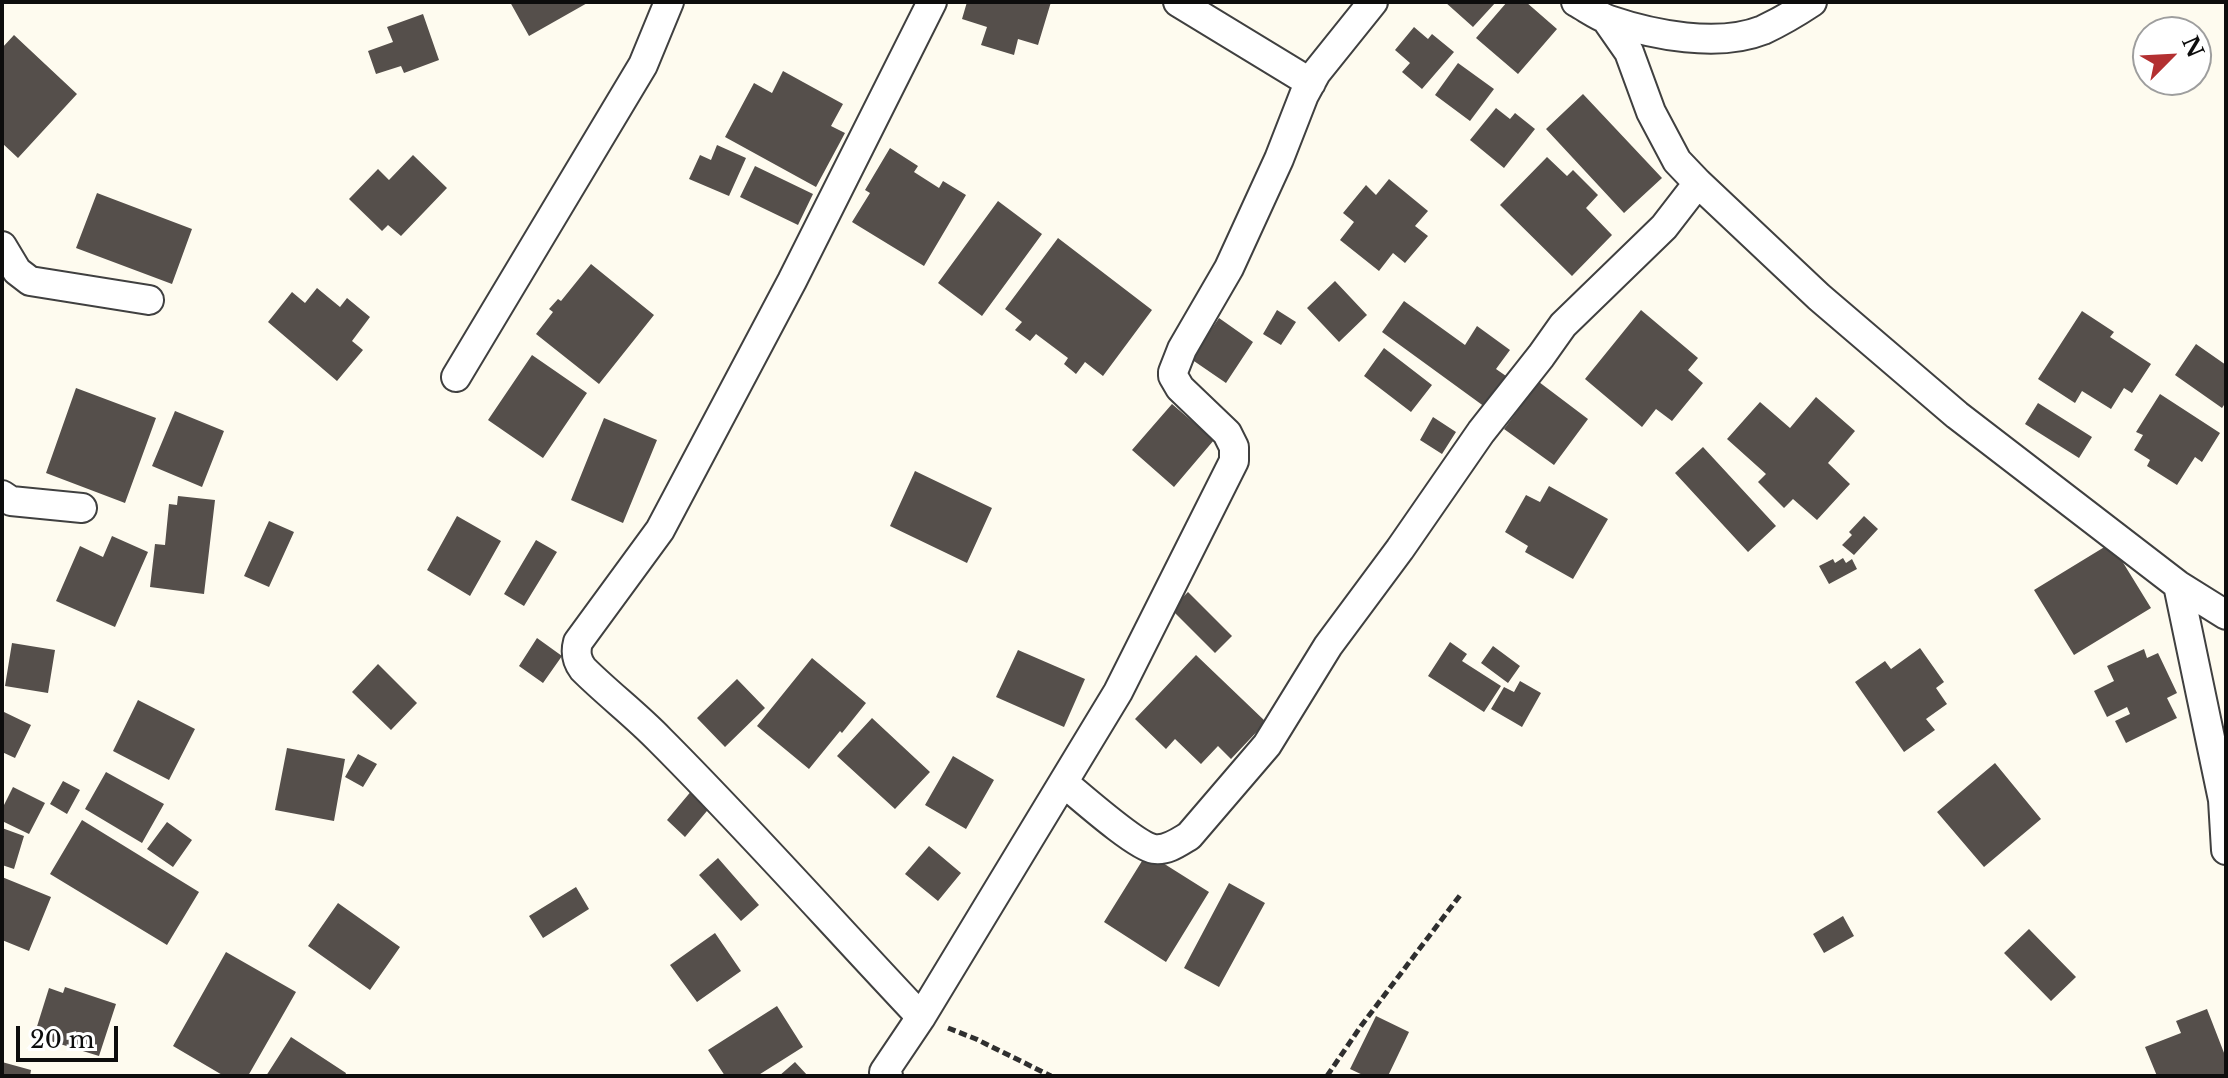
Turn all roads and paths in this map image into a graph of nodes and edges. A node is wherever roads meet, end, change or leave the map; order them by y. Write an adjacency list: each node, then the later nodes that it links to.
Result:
1 (669, 2): 13 (street)
2 (932, 2): 21 (street)
3 (1178, 2): 8 (street)
4 (1373, 2): 8 (street)
5 (1576, 2): 7 (street)
6 (1812, 2): 7 (street)
7 (1606, 19): 9 (street)
8 (1311, 83): 18 (street)
9 (1698, 183): 16 (street); 18 (street)
10 (2, 246): 11 (street)
11 (9, 275): 12 (street)
12 (149, 300)
13 (456, 377)
14 (2, 495): 15 (street)
15 (82, 508)
16 (2178, 585): 17 (street); 19 (street)
17 (2226, 615)
18 (1064, 783): 21 (street)
19 (2226, 850)
20 (1461, 894): 24 (path)
21 (921, 1017): 22 (street); 23 (path)
22 (884, 1075)
23 (1051, 1076)
24 (1327, 1076)

